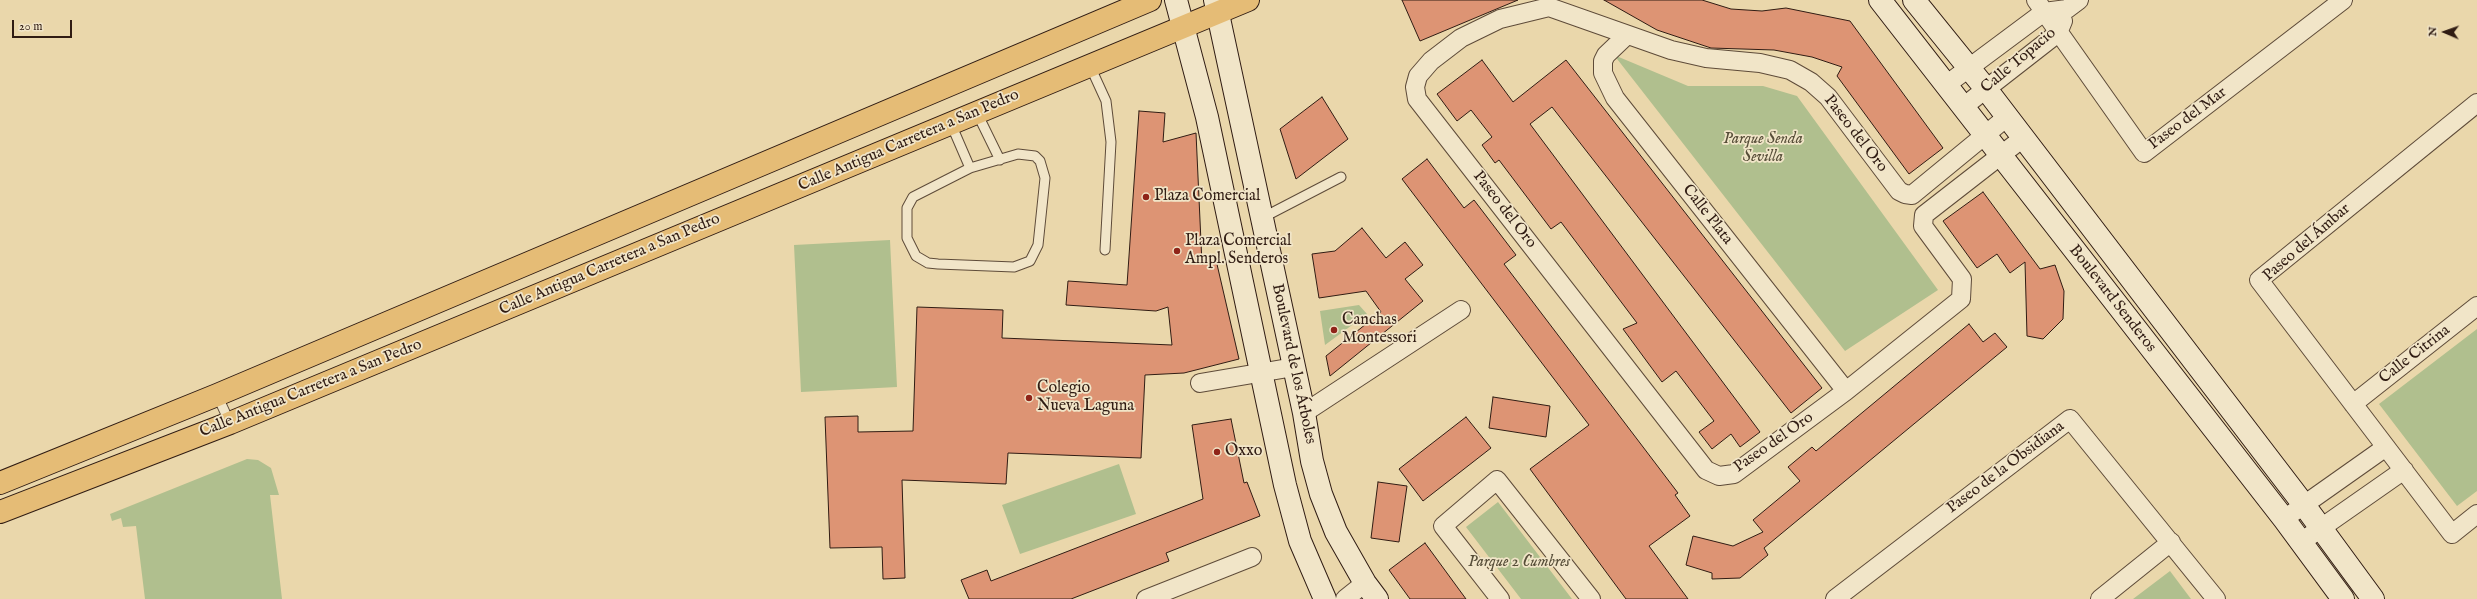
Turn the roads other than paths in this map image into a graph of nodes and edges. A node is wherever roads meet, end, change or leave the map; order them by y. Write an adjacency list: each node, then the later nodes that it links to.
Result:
1 (1150, 0): 36 (main road, Calle Antigua Carretera a San Pedro)
2 (1176, 0): 10 (main road, Boulevard de los Árboles)
3 (1248, 0): 8 (main road, Calle Antigua Carretera a San Pedro)
4 (1880, 0): 15 (main road, Boulevard Senderos)
5 (1914, 0): 14 (main road, Boulevard Senderos)
6 (2343, 0): 11 (street, Paseo del Mar)
7 (2073, 5): 9 (street, Calle Topacio); 11 (street, Calle Topacio)
8 (1216, 6): 10 (main road, Calle Antigua Carretera a San Pedro); 28 (main road, Boulevard de los Árboles)
9 (2040, 6): 11 (street, Paseo del Mar); 14 (street, Calle Topacio)
10 (1183, 27): 13 (main road, Calle Antigua Carretera a San Pedro); 33 (main road, Boulevard de los Árboles)
11 (2058, 32): 16 (street, Calle Topacio)
12 (1627, 35): 22 (street, Paseo del Oro); 35 (street, Calle Plata); 35 (street, Paseo del Oro)
13 (1090, 66): 19 (main road, Calle Antigua Carretera a San Pedro); 29 (lane)
14 (1970, 67): 15 (street, Calle Topacio); 16 (main road, Boulevard Senderos)
15 (1946, 85): 18 (main road, Boulevard Senderos)
16 (1986, 89): 18 (street, Calle Topacio); 20 (main road, Boulevard Senderos)
17 (2477, 103): 37 (street, Paseo del Ámbar)
18 (1963, 107): 22 (main road, Boulevard Senderos)
19 (976, 113): 21 (main road, Calle Antigua Carretera a San Pedro); 25 (lane)
20 (2007, 117): 22 (street, Paseo del Oro); 23 (main road, Boulevard Senderos)
21 (951, 123): 26 (lane); 39 (main road, Calle Antigua Carretera a San Pedro)
22 (1985, 134): 24 (main road, Boulevard Senderos)
23 (2023, 138): 24 (street, Paseo del Oro); 43 (main road, Boulevard Senderos)
24 (2000, 155): 35 (street, Paseo del Oro); 46 (main road, Boulevard Senderos)
25 (1000, 160): 26 (lane); 26 (lane)
26 (970, 168)
27 (1341, 177): 28 (lane)
28 (1262, 218): 32 (main road, Boulevard de los Árboles)
29 (1105, 250)
30 (2477, 306): 37 (street, Calle Citrina)
31 (1461, 310): 38 (street)
32 (1294, 368): 33 (street); 38 (main road, Boulevard de los Árboles)
33 (1263, 372): 34 (street); 55 (main road, Boulevard de los Árboles)
34 (1200, 383)
35 (1846, 391)
36 (217, 395): 39 (lane); 42 (main road, Calle Antigua Carretera a San Pedro)
37 (2353, 404): 40 (street, Paseo del Ámbar)
38 (1304, 413): 51 (main road, Boulevard de los Árboles)
39 (230, 423): 44 (main road, Calle Antigua Carretera a San Pedro)
40 (2386, 447): 41 (street, Paseo del Ámbar); 43 (street)
41 (2404, 470): 45 (street, Paseo del Ámbar); 47 (street)
42 (0, 483)
43 (2304, 505): 46 (street); 47 (main road, Boulevard Senderos)
44 (0, 512)
45 (2477, 514)
46 (2284, 519): 49 (main road, Boulevard Senderos)
47 (2321, 528): 49 (street); 52 (main road, Boulevard Senderos)
48 (2171, 542): 59 (street, Paseo de la Obsidiana); 60 (street); 61 (street, Paseo de la Obsidiana)
49 (2301, 542): 53 (main road, Boulevard Senderos)
50 (1252, 556): 54 (street)
51 (1371, 591): 56 (street)
52 (2368, 594): 53 (street)
53 (2340, 598)
54 (1146, 599)
55 (1325, 599)
56 (1345, 599)
57 (1500, 599): 58 (street)
58 (1591, 599)
59 (1835, 599)
60 (2100, 599)
61 (2216, 599)

